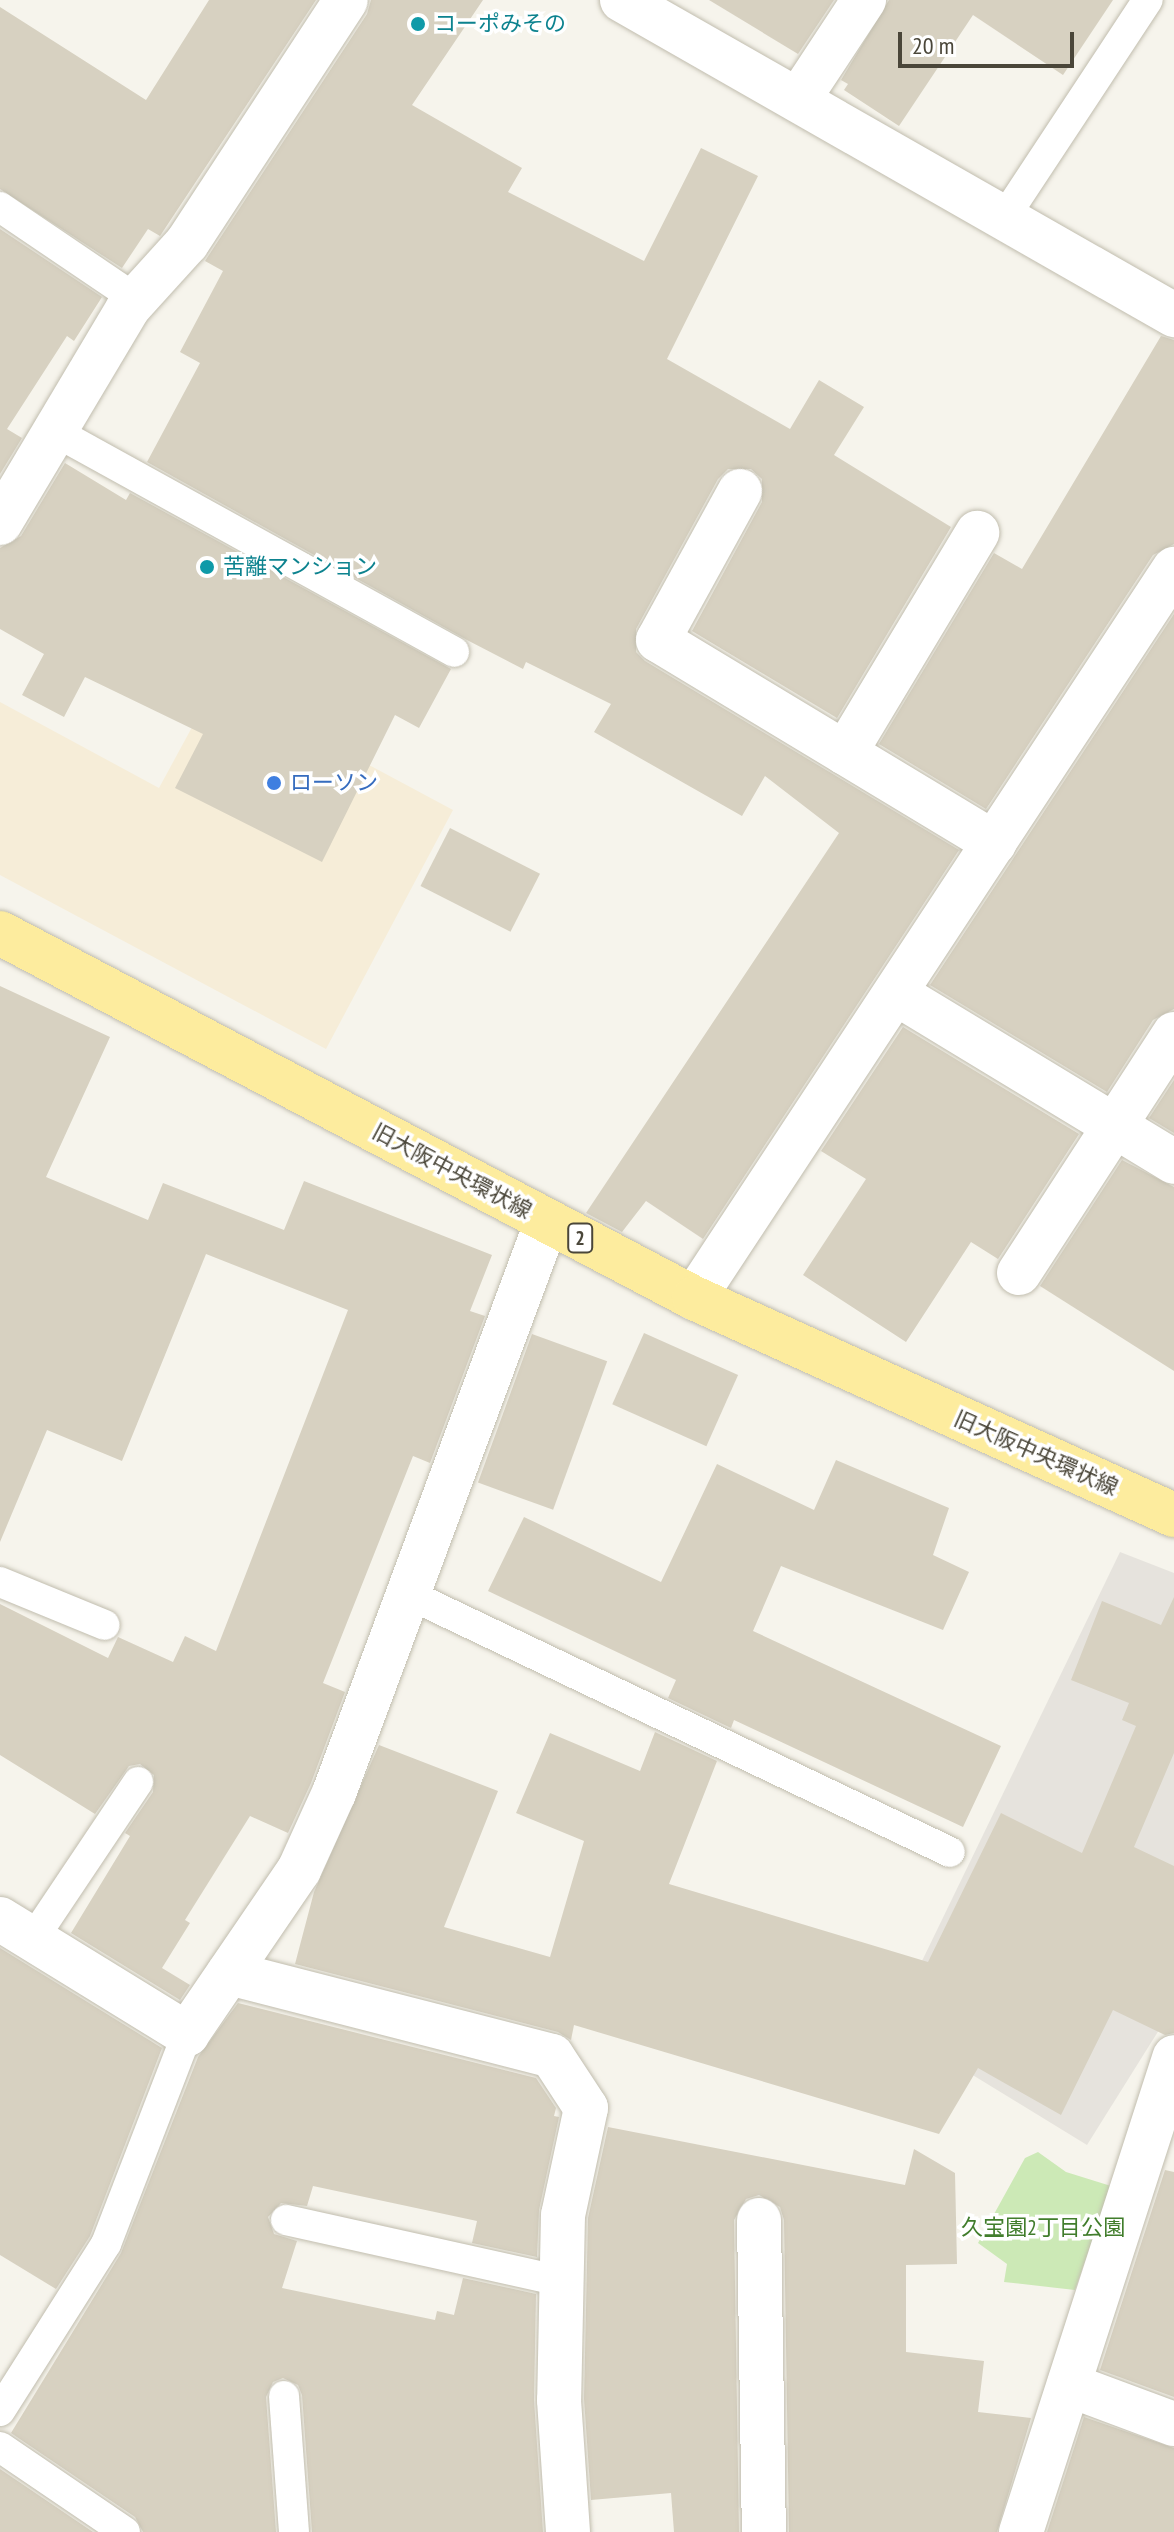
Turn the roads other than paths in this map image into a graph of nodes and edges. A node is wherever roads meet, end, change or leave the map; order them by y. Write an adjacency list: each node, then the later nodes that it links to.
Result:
1 (346, 0): 8 (street)
2 (622, 0): 5 (street)
3 (864, 0): 5 (street)
4 (1148, 0): 7 (lane)
5 (798, 100): 7 (street)
6 (0, 207): 8 (lane)
7 (1004, 218): 9 (street)
8 (136, 299): 10 (street)
9 (1174, 315)
10 (54, 431): 12 (street); 15 (lane)
11 (740, 491): 16 (street)
12 (4, 509)
13 (977, 533): 16 (street)
14 (1174, 569): 17 (street)
15 (454, 652)
16 (845, 753): 17 (street)
17 (995, 843): 19 (street)
18 (0, 933): 23 (main road, 旧大阪中央環状線 / 2)
19 (897, 994): 21 (street); 25 (street)
20 (1174, 1034): 21 (street)
21 (1114, 1127): 22 (street); 24 (street)
22 (1174, 1162)
23 (547, 1221): 25 (main road, 旧大阪中央環状線 / 2); 28 (street)
24 (1019, 1273)
25 (694, 1298): 26 (main road, 旧大阪中央環状線 / 2)
26 (1174, 1515)
27 (0, 1582): 29 (lane)
28 (408, 1594): 31 (lane); 33 (street)
29 (105, 1625)
30 (138, 1782): 32 (lane)
31 (950, 1852)
32 (10, 1928): 34 (street)
33 (229, 1973): 34 (street); 38 (street)
34 (187, 2034): 41 (lane)
35 (1174, 2057): 39 (street)
36 (286, 2220): 38 (lane)
37 (759, 2220): 47 (street)
38 (562, 2281): 46 (street)
39 (1069, 2385): 42 (street); 48 (street)
40 (284, 2396): 45 (lane)
41 (0, 2411)
42 (1174, 2424)
43 (0, 2447): 44 (lane)
44 (125, 2532)
45 (294, 2532)
46 (568, 2532)
47 (764, 2532)
48 (1021, 2532)

